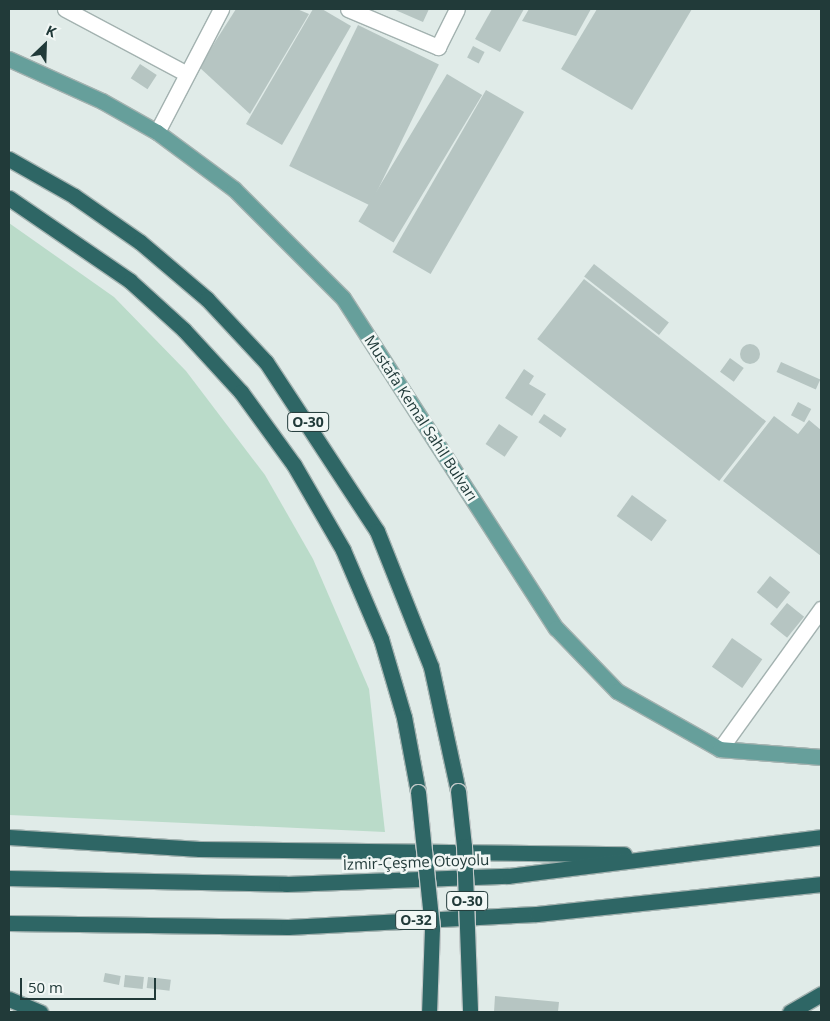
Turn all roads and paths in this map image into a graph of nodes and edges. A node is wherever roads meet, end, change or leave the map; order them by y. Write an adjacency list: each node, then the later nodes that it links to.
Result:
1 (65, 9): 6 (street)
2 (221, 9): 6 (street)
3 (348, 9): 4 (street)
4 (457, 9)
5 (9, 59): 7 (main road, Mustafa Kemal Sahil Bulvarı)
6 (187, 74): 7 (street)
7 (157, 132): 11 (main road, Mustafa Kemal Sahil Bulvarı)
8 (9, 160): 23 (highway, O-30, bridge)
9 (9, 198): 22 (highway, O-30, bridge)
10 (821, 609): 11 (street)
11 (720, 749): 12 (main road, Mustafa Kemal Sahil Bulvarı)
12 (821, 757)
13 (9, 837): 15 (highway)
14 (821, 837): 15 (highway, İzmir-Çeşme Otoyolu)
15 (680, 854): 16 (highway, İzmir-Çeşme Otoyolu)
16 (9, 878)
17 (821, 884): 18 (highway, O-32)
18 (9, 923)
19 (821, 994): 24 (highway)
20 (9, 999): 21 (highway)
21 (40, 1012)
22 (429, 1012)
23 (470, 1012)
24 (790, 1012)

